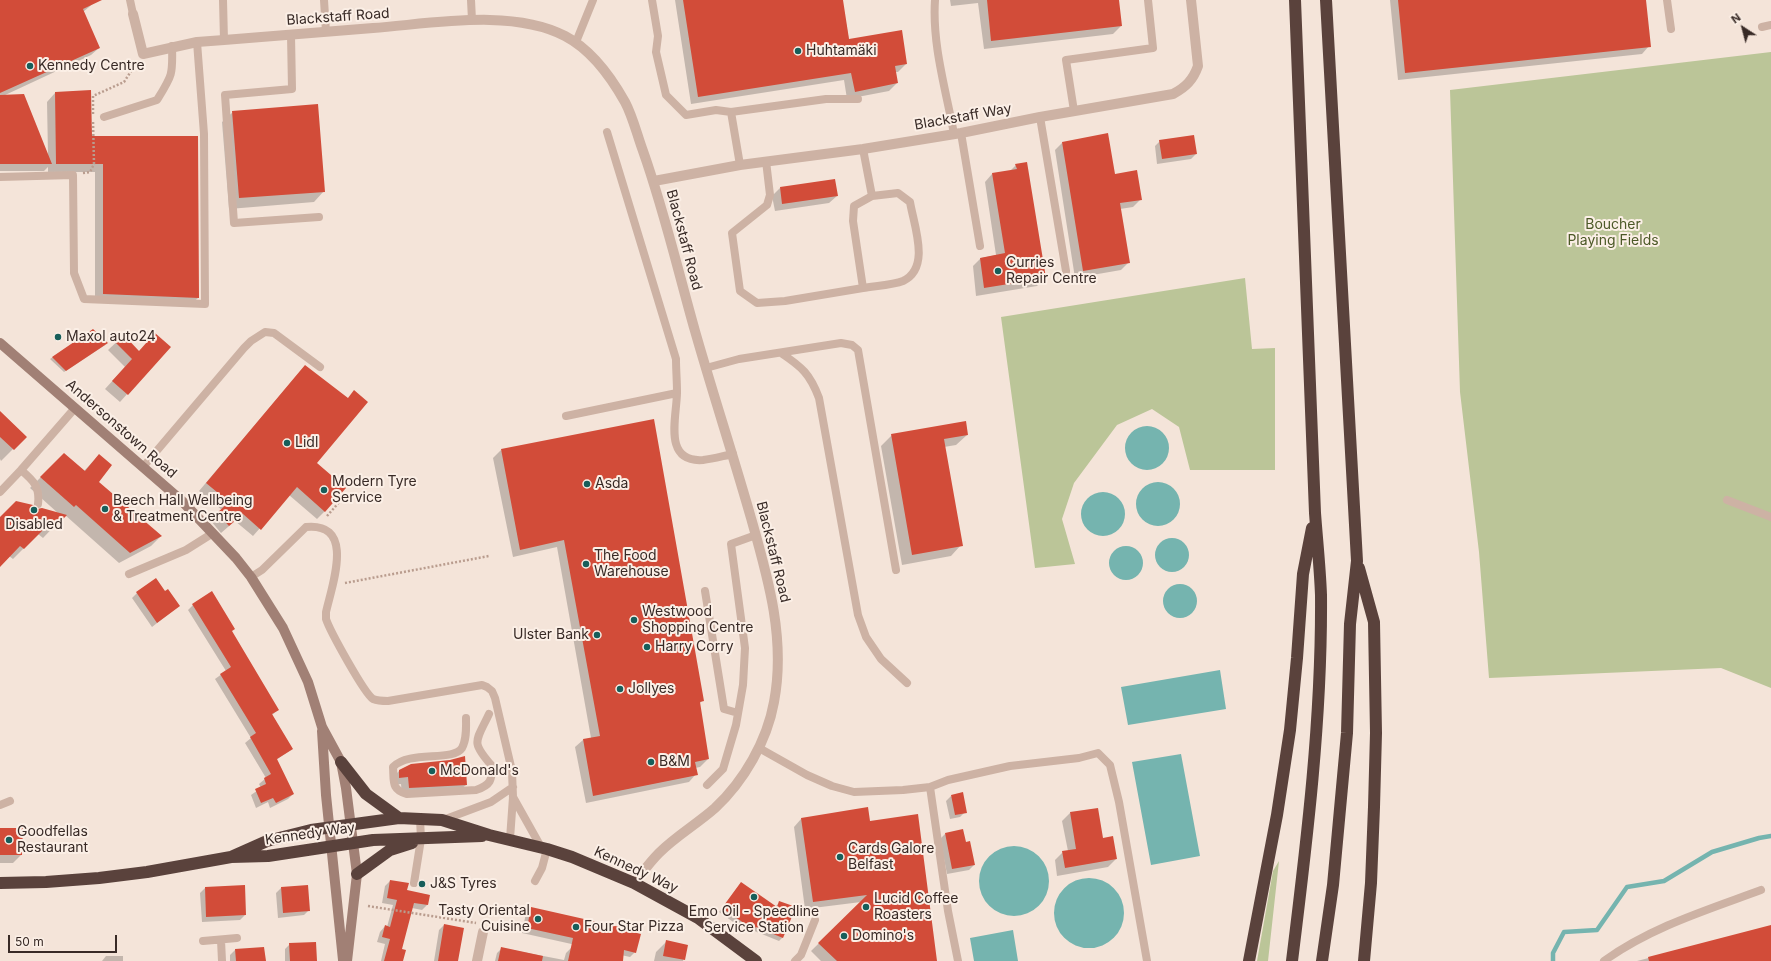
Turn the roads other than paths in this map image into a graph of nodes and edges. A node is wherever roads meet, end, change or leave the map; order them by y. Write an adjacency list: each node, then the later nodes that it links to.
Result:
1 (130, 0): 13 (lane)
2 (223, 0): 20 (lane)
3 (324, 0): 18 (lane)
4 (471, 0): 14 (lane)
5 (593, 0): 22 (lane)
6 (652, 0): 26 (lane)
7 (935, 0): 30 (lane)
8 (1148, 0): 25 (lane)
9 (1191, 0): 25 (street, Blackstaff Way)
10 (1295, 0): 54 (highway)
11 (1326, 0): 58 (highway)
12 (1667, 0): 17 (lane)
13 (133, 14): 23 (street, Blackstaff Road)
14 (472, 20): 18 (street, Blackstaff Road); 22 (street, Blackstaff Road)
15 (1771, 25): 16 (lane)
16 (1762, 27)
17 (1671, 29)
18 (326, 32): 19 (street, Blackstaff Road)
19 (291, 34): 20 (street, Blackstaff Road); 37 (lane)
20 (224, 40): 21 (street, Blackstaff Road)
21 (196, 42): 23 (street, Blackstaff Road); 34 (lane)
22 (576, 42): 35 (street, Blackstaff Road)
23 (172, 46): 27 (lane)
24 (858, 99): 26 (lane)
25 (1074, 111): 28 (street, Blackstaff Way)
26 (731, 112): 33 (lane)
27 (104, 117)
28 (1040, 117): 30 (street, Blackstaff Way); 39 (lane)
29 (607, 132): 45 (lane)
30 (958, 134): 31 (street, Blackstaff Way); 38 (lane)
31 (863, 149): 32 (street, Blackstaff Way); 36 (lane)
32 (766, 161): 33 (street, Blackstaff Way); 40 (lane)
33 (740, 165): 35 (street, Blackstaff Way)
34 (0, 177)
35 (654, 181): 44 (street, Blackstaff Road)
36 (872, 196): 40 (lane); 40 (lane)
37 (319, 217)
38 (980, 246)
39 (1066, 271)
40 (863, 288)
41 (0, 343): 46 (main road, Andersonstown Road)
42 (781, 353): 44 (lane); 59 (lane); 63 (lane)
43 (320, 367): 49 (lane)
44 (706, 368): 48 (street, Blackstaff Road)
45 (677, 394): 47 (lane); 48 (lane)
46 (75, 408): 49 (main road, Andersonstown Road); 50 (lane)
47 (566, 416)
48 (733, 454): 57 (street, Blackstaff Road)
49 (143, 466): 56 (main road, Andersonstown Road)
50 (22, 470): 51 (lane); 53 (lane)
51 (0, 492)
52 (1726, 500): 55 (lane)
53 (38, 504)
54 (1315, 513): 107 (highway); 108 (highway)
55 (1771, 517)
56 (213, 533): 60 (lane); 61 (main road, Andersonstown Road)
57 (756, 536): 64 (lane); 68 (street, Blackstaff Road)
58 (1357, 561): 109 (highway); 110 (highway)
59 (896, 570)
60 (129, 574)
61 (250, 578): 67 (main road, Andersonstown Road); 71 (lane)
62 (705, 591): 64 (lane)
63 (907, 683)
64 (738, 713): 70 (lane)
65 (488, 714): 66 (lane)
66 (466, 718)
67 (322, 727): 69 (main road, Andersonstown Road); 80 (main road, Andersonstown Road)
68 (759, 748): 72 (lane); 92 (street, Blackstaff Road)
69 (341, 762): 76 (highway); 79 (main road, Andersonstown Road)
70 (707, 785)
71 (513, 787): 73 (lane); 78 (lane)
72 (930, 787): 105 (lane); 106 (lane)
73 (513, 797): 83 (lane); 86 (lane)
74 (10, 801): 75 (lane)
75 (0, 805)
76 (398, 818): 77 (highway, Kennedy Way); 79 (highway, Kennedy Way)
77 (420, 819): 78 (highway, Kennedy Way); 82 (lane)
78 (442, 820): 81 (highway, Kennedy Way)
79 (351, 825): 80 (highway, Kennedy Way); 84 (main road, Andersonstown Road)
80 (329, 827): 85 (main road, Andersonstown Road); 87 (highway, Kennedy Way)
81 (489, 835): 82 (highway, Kennedy Way); 83 (highway, Kennedy Way)
82 (421, 839): 84 (highway, Kennedy Way); 88 (highway); 91 (lane)
83 (510, 839): 86 (highway, Kennedy Way)
84 (354, 843): 85 (highway, Kennedy Way); 88 (main road, Andersonstown Road)
85 (331, 846): 87 (highway, Kennedy Way); 100 (main road, Andersonstown Road)
86 (544, 848): 89 (lane); 92 (highway, Kennedy Way)
87 (231, 857): 90 (highway, Kennedy Way)
88 (357, 874): 101 (main road, Andersonstown Road)
89 (535, 881)
90 (0, 883)
91 (414, 883)
92 (634, 883): 103 (highway, Kennedy Way)
93 (1761, 890): 111 (lane)
94 (815, 920): 104 (lane)
95 (483, 932): 102 (street)
96 (237, 938): 97 (lane)
97 (221, 940): 98 (lane); 99 (lane)
98 (203, 941)
99 (222, 961)
100 (344, 961)
101 (347, 961)
102 (477, 961)
103 (756, 961)
104 (796, 961)
105 (958, 961)
106 (1147, 961)
107 (1249, 961)
108 (1292, 961)
109 (1322, 961)
110 (1364, 961)
111 (1604, 961)

